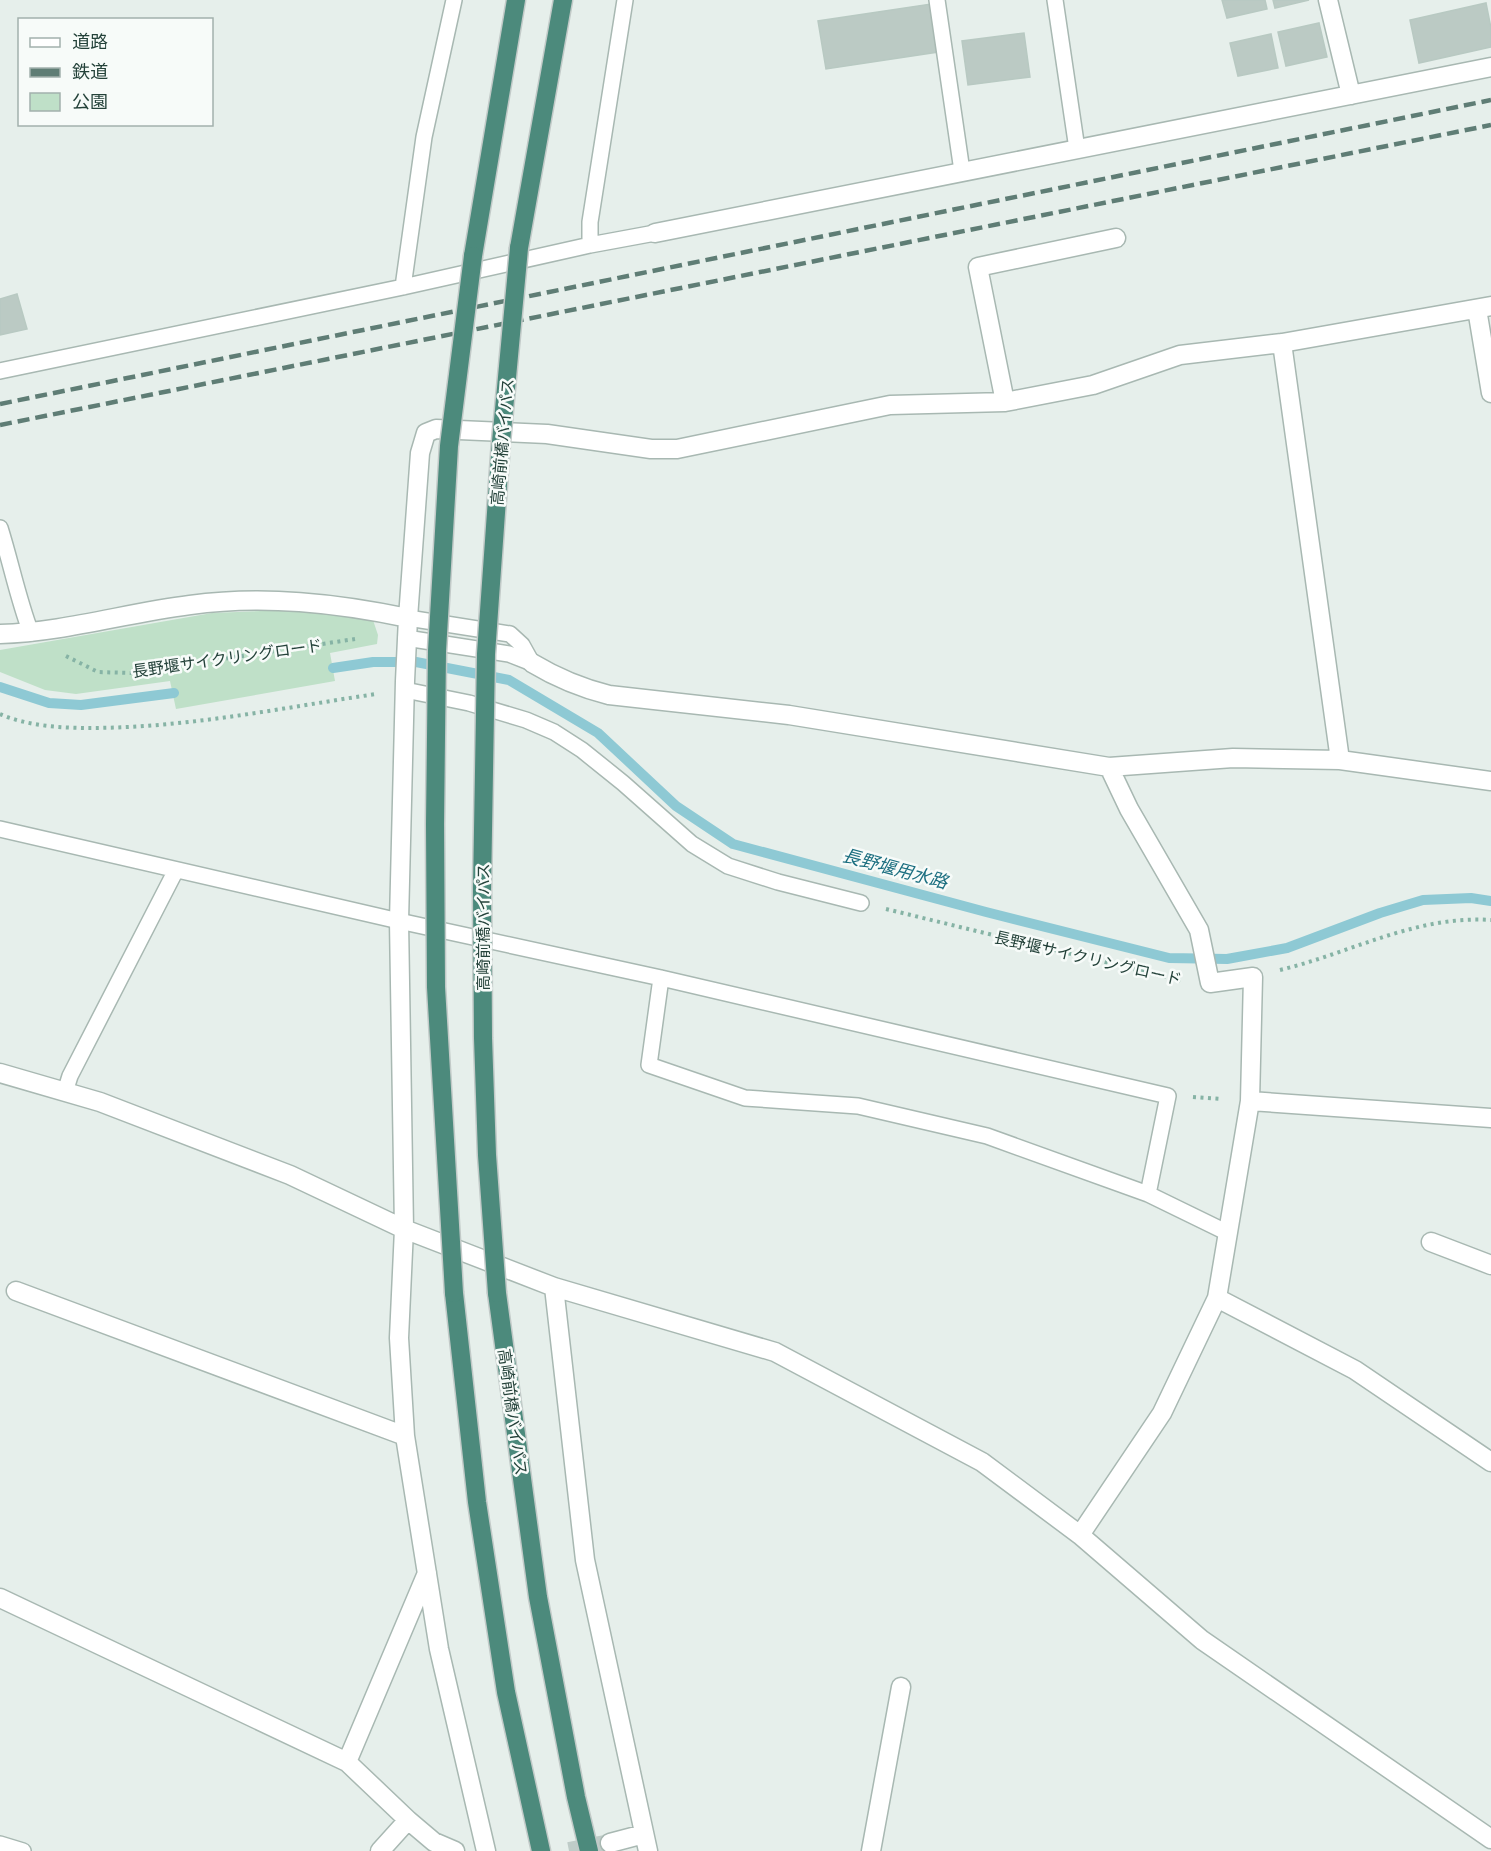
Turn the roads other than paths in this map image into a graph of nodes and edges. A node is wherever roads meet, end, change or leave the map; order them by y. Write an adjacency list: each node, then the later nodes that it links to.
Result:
1 (454, 0): 15 (lane)
2 (516, 0): 64 (highway, bridge)
3 (563, 0): 65 (highway, 高崎前橋バイパス, bridge)
4 (625, 0): 14 (lane)
5 (937, 0): 11 (lane)
6 (1055, 0): 10 (lane)
7 (1328, 0): 9 (street)
8 (1491, 67): 9 (street)
9 (1351, 95): 10 (street)
10 (1077, 149): 11 (street)
11 (962, 171): 12 (street)
12 (656, 233): 14 (lane)
13 (1116, 238): 20 (street)
14 (590, 245): 15 (lane)
15 (403, 287): 18 (lane)
16 (1484, 308): 17 (street); 19 (street)
17 (1282, 343): 20 (street); 28 (street)
18 (0, 371)
19 (1491, 393)
20 (1005, 402): 22 (street)
21 (0, 528): 23 (lane)
22 (408, 618): 23 (street); 25 (street); 26 (lane)
23 (31, 633): 24 (street)
24 (0, 634)
25 (406, 638): 26 (lane); 27 (street)
26 (532, 663): 29 (street)
27 (405, 685): 33 (lane); 34 (street)
28 (1340, 760): 29 (street); 30 (street)
29 (1109, 767): 38 (street)
30 (1491, 781)
31 (0, 829): 32 (lane)
32 (176, 870): 34 (lane); 37 (lane)
33 (861, 903)
34 (399, 921): 35 (lane); 41 (street)
35 (662, 978): 40 (lane); 40 (lane)
36 (0, 1073): 37 (street)
37 (65, 1092): 41 (street)
38 (1250, 1101): 39 (street); 42 (street)
39 (1491, 1118)
40 (1148, 1194): 42 (lane)
41 (404, 1228): 45 (street); 48 (street)
42 (1228, 1233): 47 (street)
43 (1431, 1242): 44 (street)
44 (1491, 1265)
45 (554, 1287): 50 (street); 57 (street)
46 (16, 1291): 48 (street)
47 (1217, 1298): 49 (street); 50 (street)
48 (405, 1436): 51 (street)
49 (1491, 1462)
50 (1080, 1535): 56 (street)
51 (427, 1572): 54 (street); 63 (street)
52 (0, 1598): 54 (street)
53 (901, 1687): 66 (street)
54 (347, 1762): 55 (street)
55 (408, 1820): 61 (street); 62 (street)
56 (1491, 1839)
57 (646, 1842): 58 (street)
58 (610, 1843)
59 (0, 1844): 60 (lane)
60 (23, 1851)
61 (380, 1851)
62 (455, 1851)
63 (486, 1851)
64 (541, 1851)
65 (589, 1851)
66 (871, 1851)

